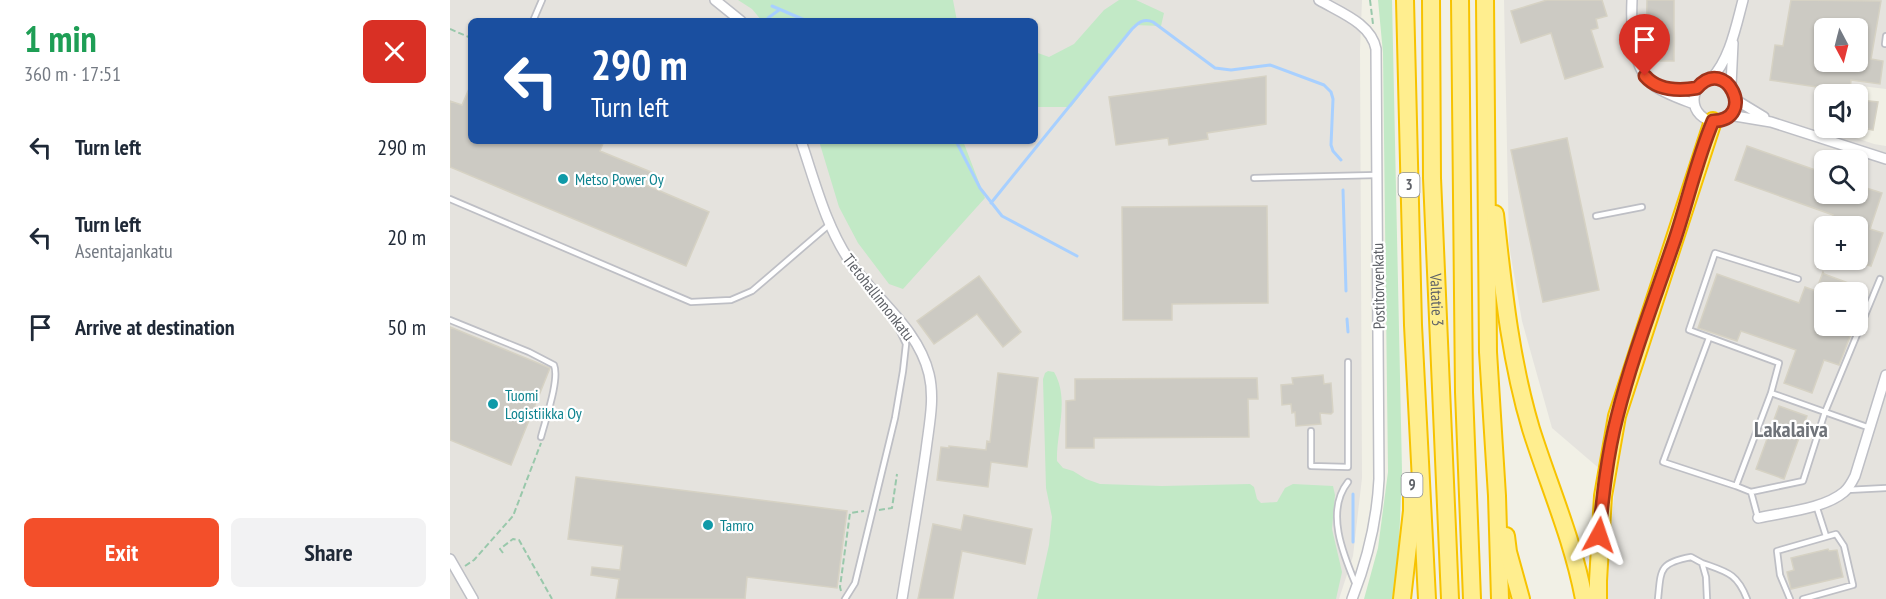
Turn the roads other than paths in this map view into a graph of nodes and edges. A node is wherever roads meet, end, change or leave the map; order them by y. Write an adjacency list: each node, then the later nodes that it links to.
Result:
1 (542, 0): 10 (lane)
2 (715, 0): 11 (street)
3 (1318, 0): 27 (street, Postitorvenkatu)
4 (1405, 0): 39 (highway, 3)
5 (1431, 0): 64 (highway, Valtatie 3)
6 (1460, 0): 65 (highway, Valtatie 3)
7 (1485, 0): 26 (highway)
8 (1632, 0): 17 (street)
9 (1743, 0): 12 (street)
10 (534, 18)
11 (737, 18)
12 (1734, 34): 15 (street); 16 (street)
13 (1886, 36): 14 (lane)
14 (1885, 44)
15 (1711, 79): 16 (street); 18 (street)
16 (1731, 86): 19 (street)
17 (1659, 87): 18 (street); 20 (street)
18 (1697, 88): 20 (street)
19 (1736, 100): 21 (street); 23 (street)
20 (1694, 104): 22 (street)
21 (1729, 116): 22 (street); 23 (street)
22 (1713, 121): 69 (highway)
23 (1771, 122): 25 (street)
24 (802, 144): 32 (street, Tietohallinnonkatu)
25 (1886, 159)
26 (1487, 175): 51 (highway); 68 (highway)
27 (1377, 176): 28 (lane); 57 (street, Postitorvenkatu)
28 (1254, 178)
29 (450, 199): 32 (lane)
30 (1642, 207): 31 (lane)
31 (1596, 216)
32 (830, 224): 35 (street, Tietohallinnonkatu)
33 (1798, 279): 37 (lane)
34 (1880, 279): 42 (lane)
35 (891, 311): 59 (lane); 60 (street, Tietohallinnonkatu)
36 (450, 320): 45 (lane)
37 (1709, 338): 41 (lane); 47 (lane)
38 (1348, 362): 44 (lane)
39 (1416, 370): 62 (highway, 9); 63 (highway, 3)
40 (1886, 375): 43 (street)
41 (1771, 393): 42 (lane); 47 (lane)
42 (1825, 412): 43 (lane); 50 (lane)
43 (1870, 428): 49 (street)
44 (1311, 431)
45 (542, 437)
46 (1348, 482): 57 (lane)
47 (1736, 486): 50 (lane)
48 (1886, 488): 49 (lane)
49 (1846, 490): 52 (street)
50 (1751, 492): 53 (lane)
51 (1497, 496): 66 (highway); 67 (highway)
52 (1816, 505): 53 (street); 54 (lane)
53 (1758, 518)
54 (1826, 536): 73 (lane); 74 (lane)
55 (450, 559): 58 (street)
56 (1702, 564): 70 (lane); 71 (lane); 72 (lane)
57 (1357, 588): 61 (street, Postitorvenkatu)
58 (473, 599)
59 (845, 599)
60 (902, 599)
61 (1352, 599)
62 (1402, 599)
63 (1428, 599)
64 (1450, 599)
65 (1472, 599)
66 (1500, 599)
67 (1521, 599)
68 (1584, 599)
69 (1598, 599)
70 (1658, 599)
71 (1707, 599)
72 (1747, 599)
73 (1790, 599)
74 (1803, 599)

